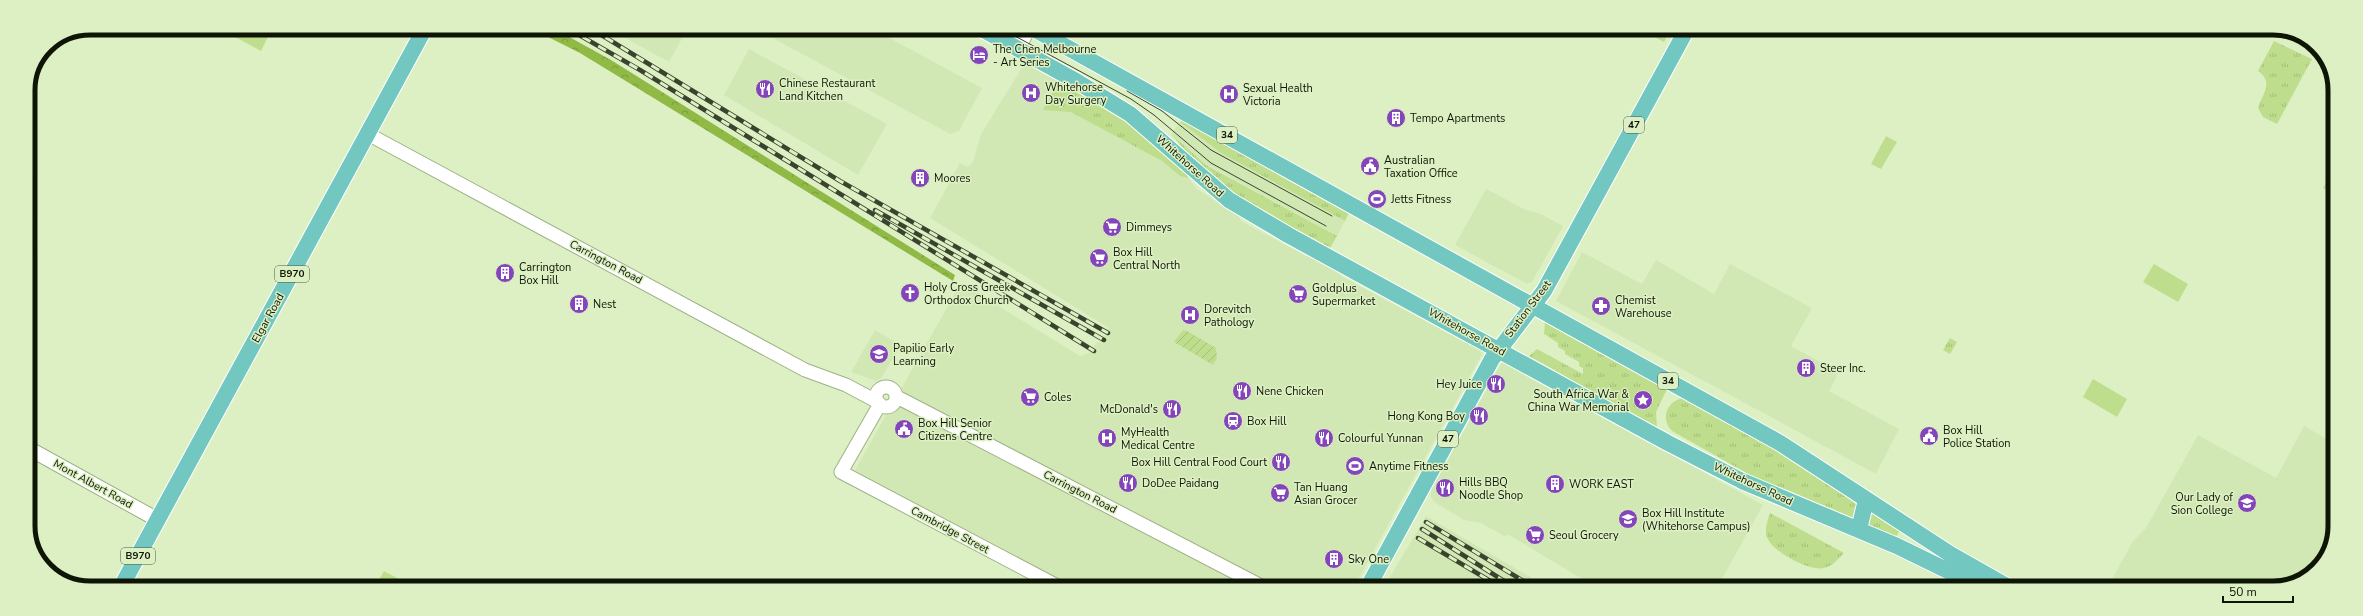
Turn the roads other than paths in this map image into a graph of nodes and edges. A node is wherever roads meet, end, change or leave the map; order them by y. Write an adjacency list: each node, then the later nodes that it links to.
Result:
1 (421, 35): 7 (main road, Elgar Road / B970)
2 (993, 35): 6 (main road, Whitehorse Road)
3 (1025, 35): 6 (street)
4 (1047, 35): 8 (main road, 34)
5 (1684, 35): 8 (main road, Station Street / 47)
6 (1018, 49): 9 (main road, Whitehorse Road)
7 (368, 134): 10 (street, Carrington Road); 13 (main road, Elgar Road / B970)
8 (1534, 305): 9 (main road, Station Street / 47); 12 (main road, 34)
9 (1498, 350): 14 (main road, Whitehorse Road); 18 (main road, Station Street / 47)
10 (879, 398): 16 (street, Cambridge Street); 17 (street, Carrington Road)
11 (35, 452): 13 (main road, Mont Albert Road)
12 (1866, 500): 14 (main road); 20 (main road, 34)
13 (158, 520): 15 (main road, Elgar Road / B970)
14 (1859, 529): 19 (main road, Whitehorse Road)
15 (124, 581)
16 (1048, 581)
17 (1251, 581)
18 (1372, 581)
19 (1968, 581)
20 (1998, 581)

